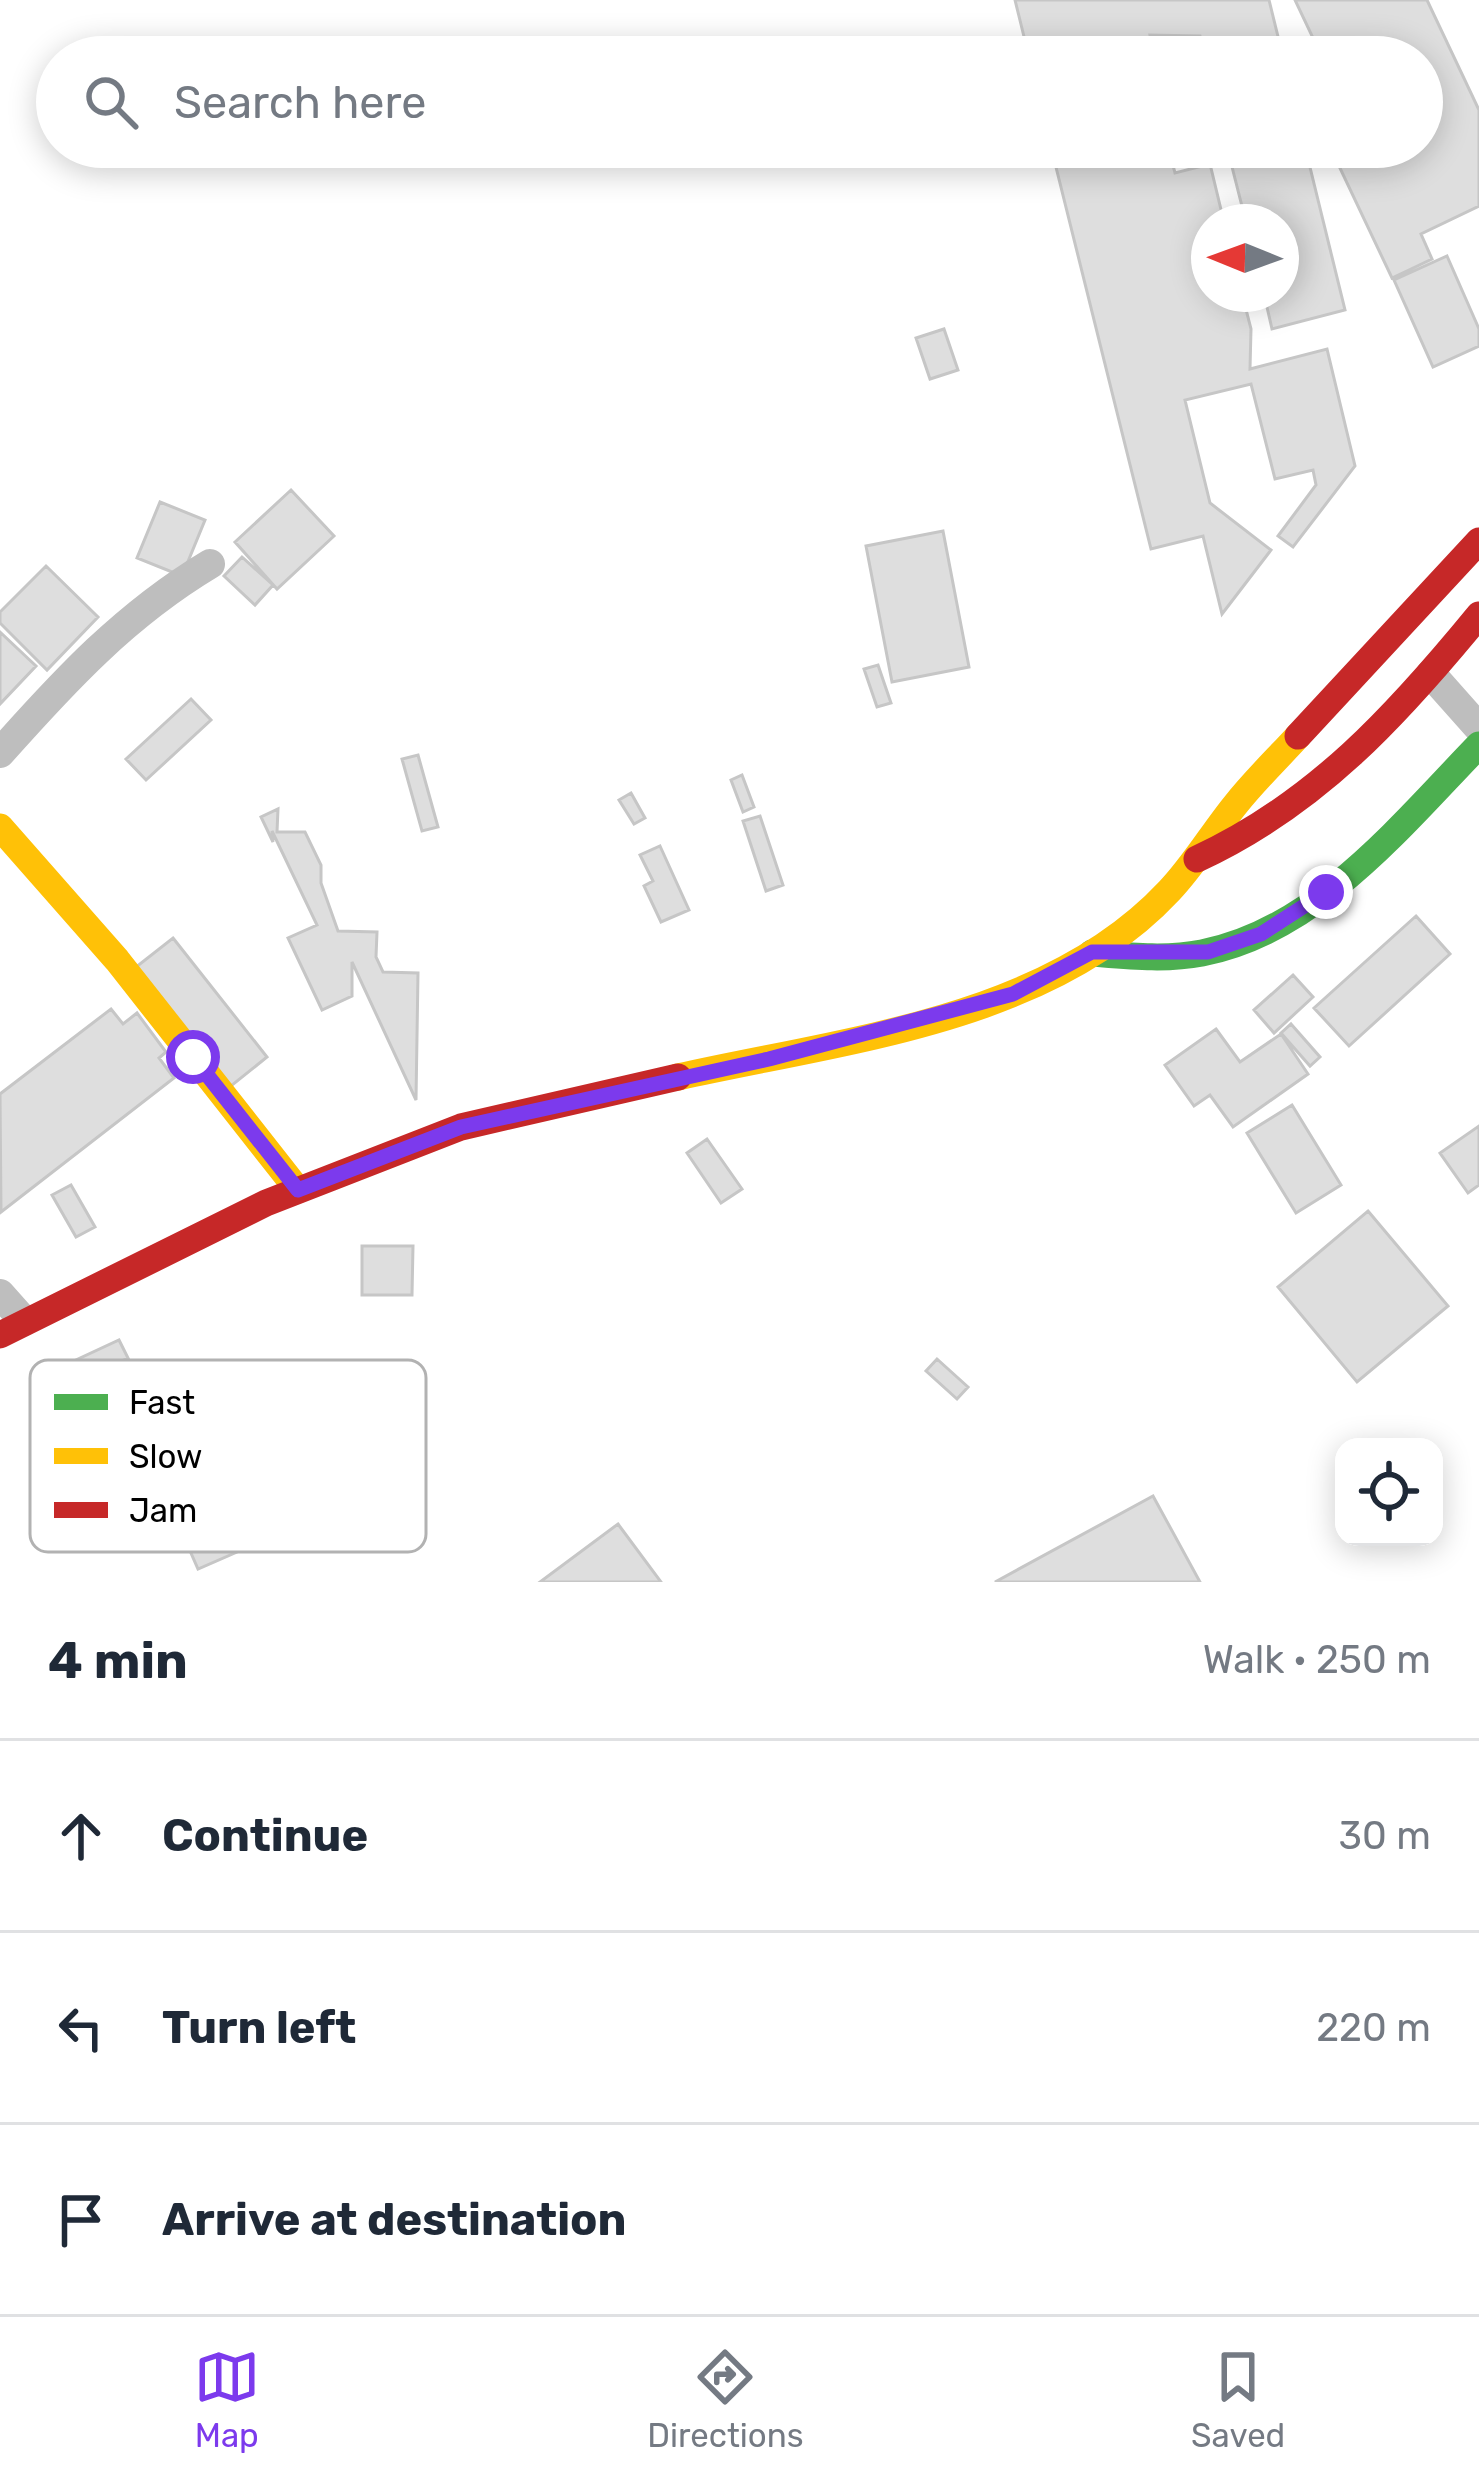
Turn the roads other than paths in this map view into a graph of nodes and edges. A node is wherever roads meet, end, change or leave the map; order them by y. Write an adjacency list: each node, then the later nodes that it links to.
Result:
1 (1479, 541): 9 (main road)
2 (210, 564): 7 (street)
3 (1479, 615): 4 (main road)
4 (1431, 674): 5 (street); 9 (main road)
5 (1479, 728)
6 (1479, 745): 10 (main road)
7 (0, 753)
8 (0, 827): 11 (main road)
9 (1197, 859): 10 (main road)
10 (1092, 952): 11 (main road)
11 (298, 1190): 13 (main road)
12 (0, 1294): 13 (street)
13 (12, 1328)

